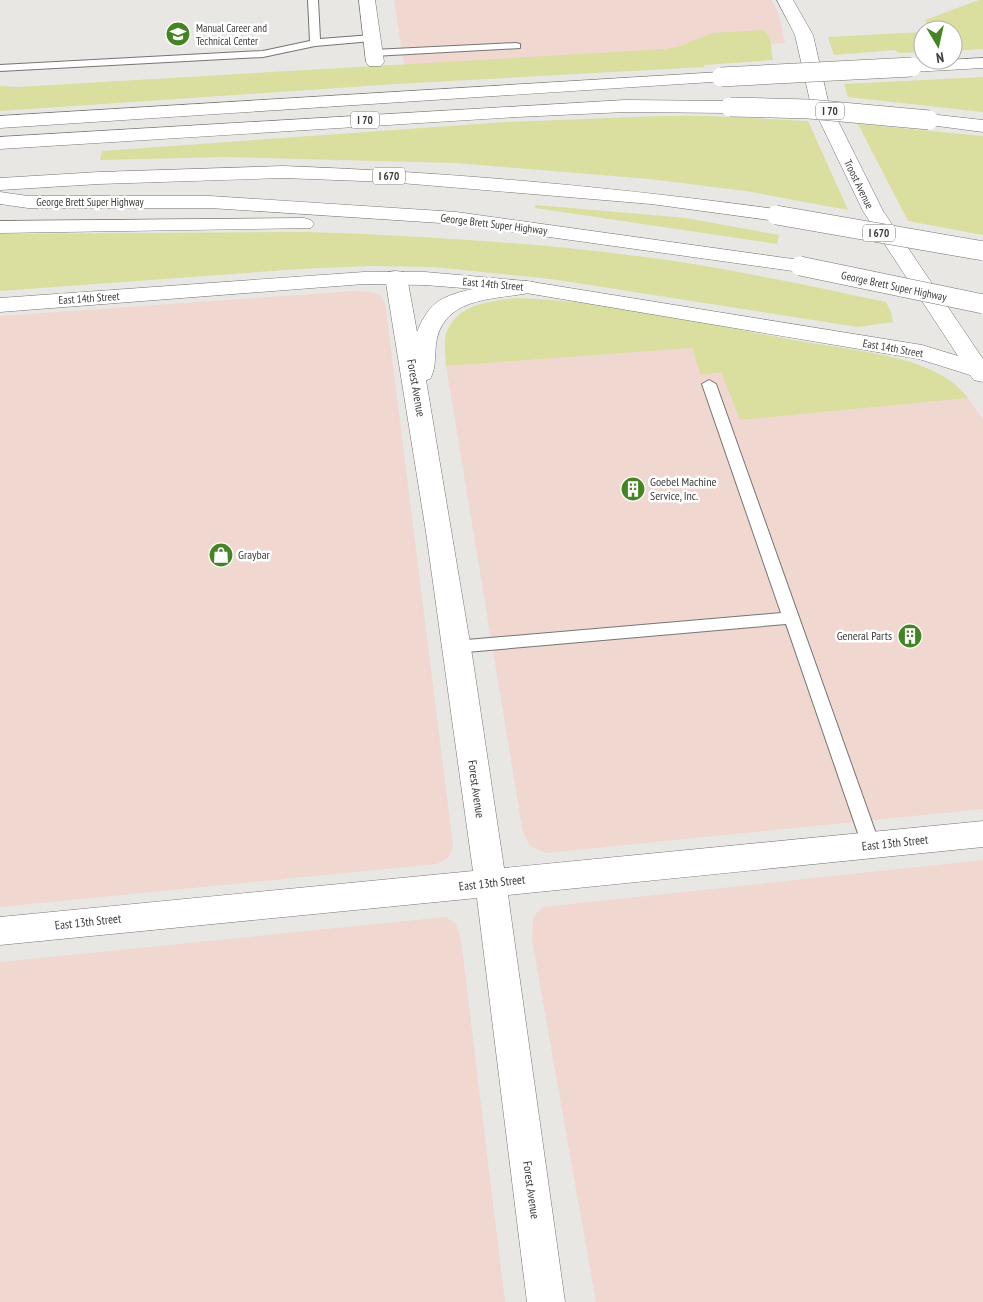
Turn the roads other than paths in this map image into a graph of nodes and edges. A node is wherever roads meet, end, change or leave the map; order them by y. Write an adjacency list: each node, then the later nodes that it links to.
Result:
1 (313, 0): 4 (lane)
2 (367, 0): 6 (main road)
3 (785, 0): 21 (main road, Troost Avenue)
4 (315, 43): 6 (lane); 8 (lane)
5 (516, 46): 6 (lane)
6 (373, 51)
7 (983, 63): 9 (main road, bridge)
8 (0, 68)
9 (0, 122)
10 (983, 126): 11 (main road, I 70, bridge)
11 (0, 143)
12 (0, 184): 16 (main road, I 670, bridge)
13 (0, 198): 14 (main road, George Brett Super Highway)
14 (456, 218): 15 (main road); 19 (main road, George Brett Super Highway, bridge)
15 (0, 227)
16 (983, 251)
17 (396, 277): 18 (main road, East 14th Street); 20 (main road, East 14th Street); 23 (main road, Forest Avenue)
18 (526, 287): 21 (main road, East 14th Street); 23 (main road)
19 (983, 304)
20 (0, 305)
21 (981, 373)
22 (709, 384): 24 (lane)
23 (420, 408): 25 (main road, Forest Avenue)
24 (792, 618): 25 (lane); 27 (lane)
25 (455, 647): 28 (main road, Forest Avenue)
26 (983, 834): 27 (main road, East 13th Street)
27 (871, 845): 28 (main road, East 13th Street)
28 (490, 884): 29 (main road, East 13th Street); 30 (main road, Forest Avenue)
29 (0, 931)
30 (546, 1302)

